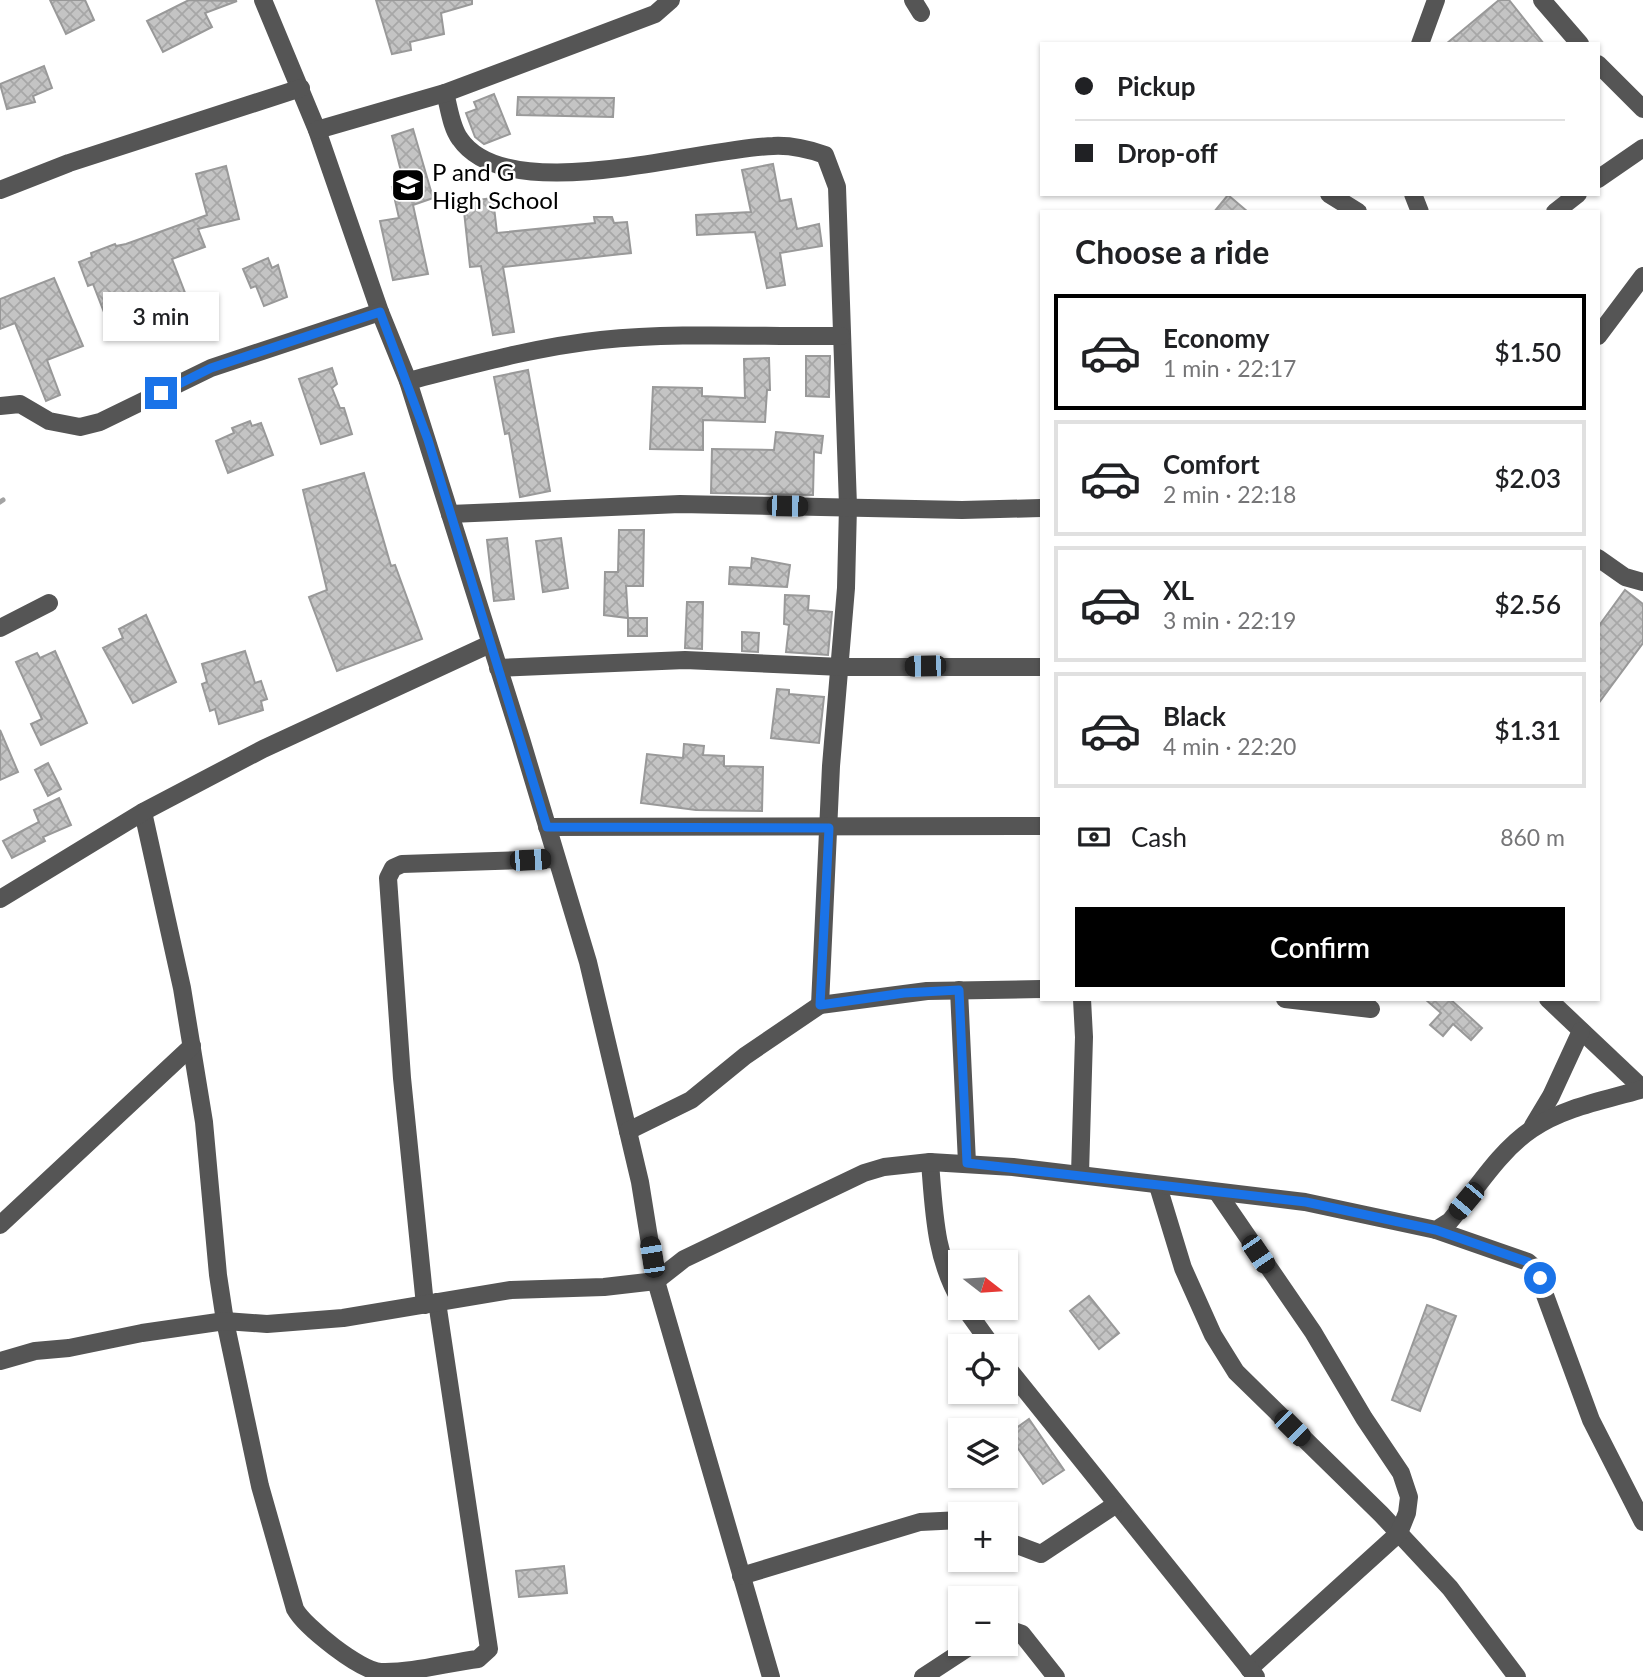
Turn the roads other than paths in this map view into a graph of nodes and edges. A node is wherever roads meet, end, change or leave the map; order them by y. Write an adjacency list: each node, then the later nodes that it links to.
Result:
1 (262, 0): 8 (street)
2 (671, 0): 9 (street)
3 (1436, 0): 5 (street)
4 (1542, 0): 6 (street)
5 (1421, 42)
6 (1578, 42)
7 (1600, 66): 10 (street)
8 (300, 88): 11 (street); 14 (street)
9 (445, 93): 11 (street); 22 (street)
10 (1643, 109)
11 (317, 130): 20 (street)
12 (1643, 148): 13 (street)
13 (1600, 178)
14 (0, 190)
15 (1332, 196): 17 (street)
16 (1575, 196): 18 (street)
17 (1355, 210)
18 (1558, 210)
19 (1643, 276): 21 (street)
20 (380, 312): 23 (street); 24 (street)
21 (1600, 333)
22 (841, 336): 23 (street); 25 (street)
23 (408, 381): 27 (street)
24 (0, 405)
25 (848, 506): 26 (street); 27 (street); 33 (street)
26 (1040, 508)
27 (450, 514): 32 (street)
28 (1600, 559): 29 (street)
29 (1643, 582)
30 (50, 603): 31 (street)
31 (0, 628)
32 (490, 644): 35 (street); 36 (street)
33 (842, 667): 34 (street); 35 (street); 39 (street)
34 (1040, 667)
35 (498, 668): 38 (street)
36 (143, 812): 41 (street); 50 (street)
37 (1040, 826): 39 (street)
38 (547, 827): 39 (street); 40 (street)
39 (829, 828): 47 (street)
40 (556, 859): 53 (street); 63 (street)
41 (0, 899)
42 (1040, 989): 43 (street)
43 (959, 990): 47 (street); 55 (street)
44 (1082, 1001): 56 (street)
45 (1302, 1001): 48 (street)
46 (1550, 1001): 49 (street)
47 (820, 1005): 53 (street)
48 (1371, 1009)
49 (1581, 1031): 51 (street); 52 (street)
50 (192, 1046): 59 (street); 64 (street)
51 (1643, 1089): 52 (street)
52 (1531, 1129): 60 (street)
53 (628, 1131): 62 (street)
54 (930, 1162): 55 (street); 61 (street); 62 (street)
55 (967, 1163): 56 (street)
56 (1080, 1174): 57 (street)
57 (1158, 1186): 58 (street); 70 (street)
58 (1217, 1192): 60 (street); 70 (street)
59 (0, 1225)
60 (1436, 1230): 69 (street)
61 (948, 1275)
62 (656, 1280): 63 (street); 72 (street)
63 (431, 1303): 64 (street); 64 (street)
64 (225, 1321): 65 (street)
65 (0, 1361)
66 (1018, 1381): 67 (street)
67 (1115, 1506): 71 (street); 75 (street)
68 (948, 1521): 72 (street)
69 (1643, 1522)
70 (1399, 1533): 75 (street); 79 (street)
71 (1018, 1545)
72 (741, 1576): 77 (street)
73 (1018, 1632): 78 (street)
74 (958, 1656): 76 (street)
75 (1252, 1673)
76 (934, 1674)
77 (771, 1677)
78 (1056, 1677)
79 (1517, 1677)

